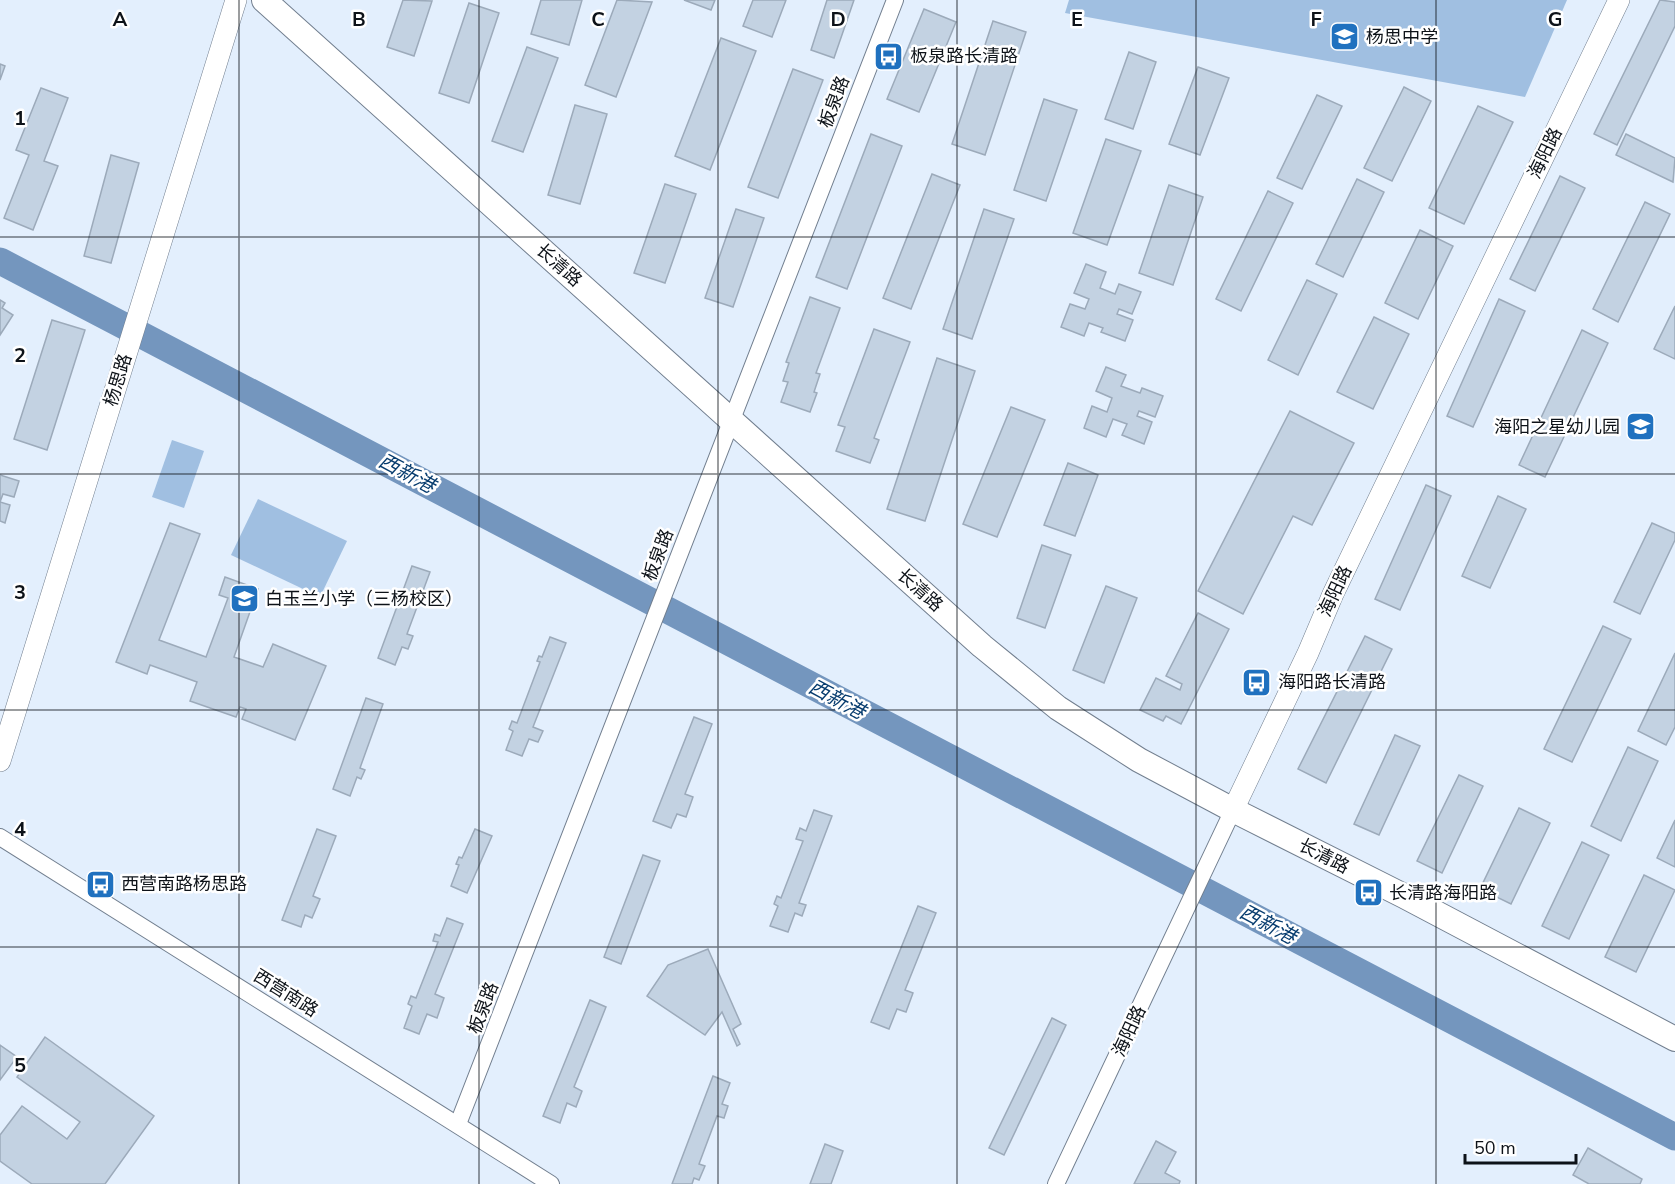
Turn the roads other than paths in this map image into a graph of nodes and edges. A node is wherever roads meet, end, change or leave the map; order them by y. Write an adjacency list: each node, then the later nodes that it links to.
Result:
1 (236, 0): 6 (street, 杨思路)
2 (264, 0): 5 (main road, 长清路)
3 (895, 0): 5 (street, 板泉路)
4 (1619, 0): 7 (street, 海阳路)
5 (731, 421): 7 (main road, 长清路); 10 (street, 板泉路)
6 (0, 761)
7 (1233, 810): 9 (main road, 长清路); 12 (street, 海阳路)
8 (0, 837): 10 (street, 西营南路)
9 (1675, 1039)
10 (458, 1124): 11 (street, 西营南路)
11 (551, 1184)
12 (1056, 1184)

